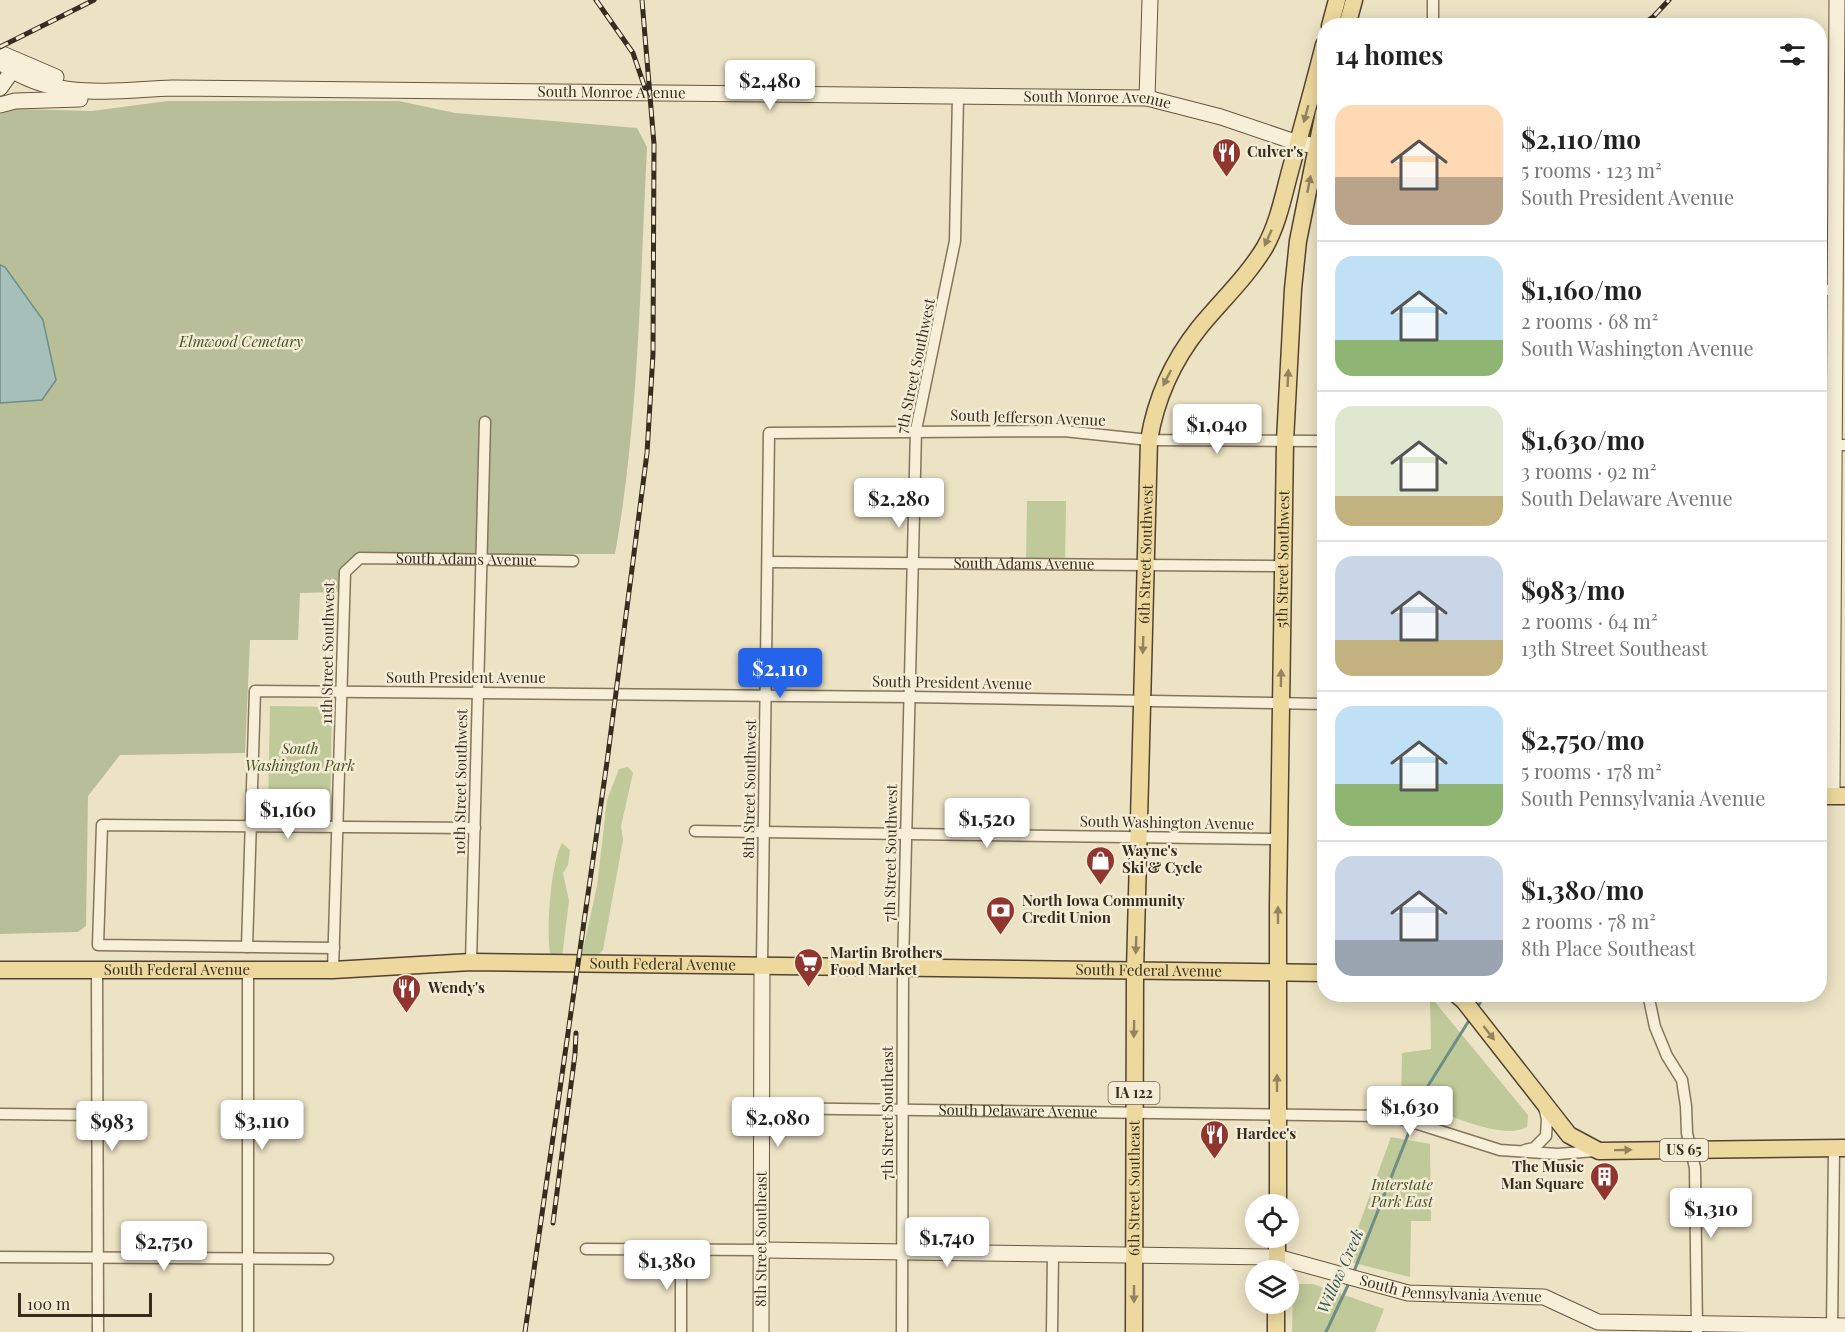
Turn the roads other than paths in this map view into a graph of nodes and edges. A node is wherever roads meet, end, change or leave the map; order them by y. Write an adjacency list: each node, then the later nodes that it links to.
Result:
1 (1150, 0): 15 (main road)
2 (1337, 0): 6 (main road)
3 (1354, 0): 7 (main road)
4 (1433, 0): 8 (street)
5 (1837, 0): 19 (main road)
6 (1332, 18)
7 (1349, 18)
8 (1433, 18)
9 (0, 53): 10 (main road, South Monroe Avenue)
10 (16, 67): 12 (main road); 13 (main road, South Monroe Avenue); 16 (main road)
11 (1317, 71): 17 (main road, 6th Street Southwest, one-way to 17)
12 (0, 88)
13 (172, 88): 14 (main road, South Monroe Avenue); 16 (main road)
14 (958, 96): 15 (main road, South Monroe Avenue); 23 (street, 7th Street Southwest)
15 (1147, 98): 17 (main road, South Monroe Avenue)
16 (0, 104)
17 (1298, 143): 18 (main road, South Monroe Avenue); 25 (main road, 6th Street Southwest, one-way to 25)
18 (1317, 146)
19 (1833, 147): 21 (main road)
20 (1317, 162): 26 (main road, 5th Street Southwest, one-way to 20)
21 (1829, 291): 28 (main road)
22 (485, 422): 30 (street, 10th Street Southwest)
23 (916, 430): 24 (street, South Jefferson Avenue); 25 (street, South Jefferson Avenue); 33 (street, 7th Street Southwest)
24 (769, 433): 32 (street, 8th Street Southwest)
25 (1149, 440): 26 (street, South Jefferson Avenue); 34 (main road, 6th Street Southwest)
26 (1285, 441): 27 (street, South Jefferson Avenue); 35 (main road, 5th Street Southwest)
27 (1317, 441)
28 (1833, 445): 36 (main road)
29 (360, 558): 30 (street, South Adams Avenue); 37 (street, 11th Street Southwest)
30 (481, 559): 31 (street, South Adams Avenue); 38 (street, 10th Street Southwest)
31 (573, 561)
32 (768, 562): 33 (street, South Adams Avenue); 39 (street, 8th Street Southwest)
33 (912, 563): 34 (street, South Adams Avenue); 40 (street, 7th Street Southwest)
34 (1145, 564): 35 (street, South Adams Avenue); 41 (main road, 6th Street Southwest, one-way to 41)
35 (1282, 566): 42 (main road, 5th Street Southwest, one-way to 35)
36 (1833, 620): 44 (main road)
37 (342, 692): 38 (street, South President Avenue); 45 (street, South President Avenue); 46 (street, 11th Street Southwest)
38 (478, 693): 39 (street, South President Avenue); 47 (street, 10th Street Southwest)
39 (766, 695): 40 (street, South President Avenue); 49 (street, 8th Street Southwest)
40 (910, 697): 41 (street, South President Avenue); 50 (street, 7th Street Southwest)
41 (1142, 702): 42 (street, South President Avenue); 51 (main road, 6th Street Southwest)
42 (1280, 704): 43 (street, South President Avenue); 52 (main road, 5th Street Southwest)
43 (1317, 704)
44 (1832, 796)
45 (250, 826): 46 (street); 53 (street); 53 (street)
46 (339, 826): 47 (street); 54 (street, 11th Street Southwest)
47 (475, 828): 55 (street, 10th Street Southwest)
48 (695, 831): 49 (street, South Washington Avenue)
49 (764, 832): 50 (street, South Washington Avenue); 56 (street, 8th Street Southwest)
50 (906, 834): 51 (street, South Washington Avenue); 57 (street, 7th Street Southwest)
51 (1138, 838): 52 (street, South Washington Avenue); 62 (main road, 6th Street Southwest, one-way to 62)
52 (1279, 839): 64 (main road, 5th Street Southwest, one-way to 52)
53 (247, 947): 54 (street)
54 (334, 948): 59 (street, 11th Street Southwest)
55 (471, 962): 56 (main road, South Federal Avenue); 59 (main road, South Federal Avenue)
56 (762, 965): 57 (main road, South Federal Avenue); 68 (main road, 8th Street Southeast)
57 (903, 966): 62 (main road, South Federal Avenue); 69 (street, 7th Street Southeast)
58 (0, 970): 60 (main road, South Federal Avenue)
59 (333, 970): 61 (main road, South Federal Avenue)
60 (97, 971): 61 (main road, South Federal Avenue); 73 (street)
61 (248, 971): 87 (street)
62 (1135, 971): 64 (main road, South Federal Avenue); 70 (main road, 6th Street Southeast / IA 122, one-way to 70)
63 (1317, 973): 64 (main road, South Federal Avenue)
64 (1278, 974): 71 (main road, 5th Street Southwest, one-way to 64)
65 (1464, 1002): 67 (main road, US 65, one-way to 67)
66 (1649, 1002): 75 (street)
67 (1542, 1102): 76 (street); 77 (main road, South Delaware Avenue / US 65)
68 (762, 1108): 69 (street, South Delaware Avenue); 81 (main road, 8th Street Southeast)
69 (903, 1110): 70 (street, South Delaware Avenue); 82 (street, 7th Street Southeast)
70 (1135, 1112): 71 (street, South Delaware Avenue); 84 (main road, 6th Street Southeast / IA 122)
71 (1278, 1113): 76 (street, South Delaware Avenue); 78 (main road, 5th Street Southwest)
72 (0, 1114): 73 (street)
73 (97, 1115): 86 (street)
74 (1839, 1148): 75 (main road, South Delaware Avenue / US 65); 92 (street)
75 (1691, 1150): 77 (main road, South Delaware Avenue / US 65, one-way to 75); 93 (street)
76 (1522, 1151): 77 (street, South Delaware Avenue)
77 (1599, 1151)
78 (1278, 1194)
79 (586, 1249): 80 (street, South Pennsylvania Avenue)
80 (681, 1250): 81 (street, South Pennsylvania Avenue); 96 (street)
81 (761, 1250): 82 (main road, South Pennsylvania Avenue); 97 (main road, 8th Street Southeast)
82 (903, 1251): 83 (main road, South Pennsylvania Avenue); 98 (street, 7th Street Southeast)
83 (1053, 1253): 84 (main road, South Pennsylvania Avenue); 99 (street)
84 (1134, 1254): 89 (main road, South Pennsylvania Avenue); 100 (main road, 6th Street Southeast / IA 122, one-way to 100)
85 (0, 1257): 86 (street)
86 (97, 1258): 87 (street); 94 (street)
87 (248, 1259): 88 (street); 95 (street)
88 (328, 1259)
89 (1245, 1262)
90 (1299, 1267): 93 (main road, South Pennsylvania Avenue)
91 (1276, 1314): 101 (main road)
92 (1836, 1328): 93 (main road, South Pennsylvania Avenue)
93 (1697, 1329)
94 (98, 1332)
95 (248, 1332)
96 (681, 1332)
97 (761, 1332)
98 (902, 1332)
99 (1052, 1332)
100 (1134, 1332)
101 (1276, 1332)

